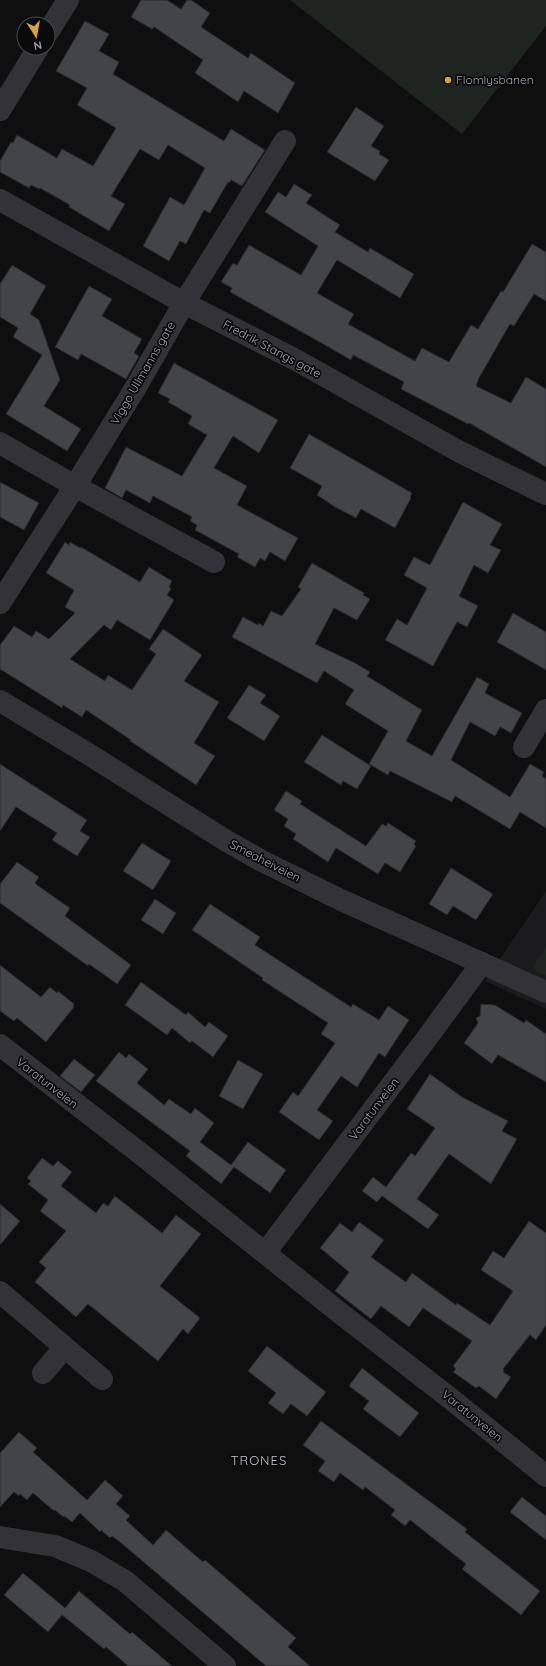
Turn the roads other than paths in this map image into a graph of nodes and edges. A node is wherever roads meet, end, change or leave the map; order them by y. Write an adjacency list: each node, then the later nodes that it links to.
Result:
1 (68, 0): 2 (street)
2 (56, 19)
3 (33, 56): 4 (street)
4 (0, 110)
5 (285, 141): 7 (street, Viggo Ullmanns gate)
6 (0, 200): 7 (street, Fredrik Stangs gate)
7 (184, 302): 9 (street, Viggo Ullmanns gate); 10 (street, Fredrik Stangs gate)
8 (0, 443): 9 (street)
9 (75, 486): 11 (street); 12 (street, Viggo Ullmanns gate)
10 (546, 494)
11 (214, 562)
12 (0, 604)
13 (0, 701): 16 (street, Smeaheiveien)
14 (546, 710): 15 (street)
15 (524, 747)
16 (482, 963): 17 (street, Smeaheiveien); 19 (street, Varatunveien)
17 (546, 992)
18 (0, 1045): 19 (street, Varatunveien)
19 (265, 1253): 24 (street, Varatunveien)
20 (0, 1292): 21 (street)
21 (64, 1348): 22 (street); 23 (street)
22 (43, 1373)
23 (102, 1379)
24 (546, 1476)
25 (0, 1537): 26 (street)
26 (225, 1666)

